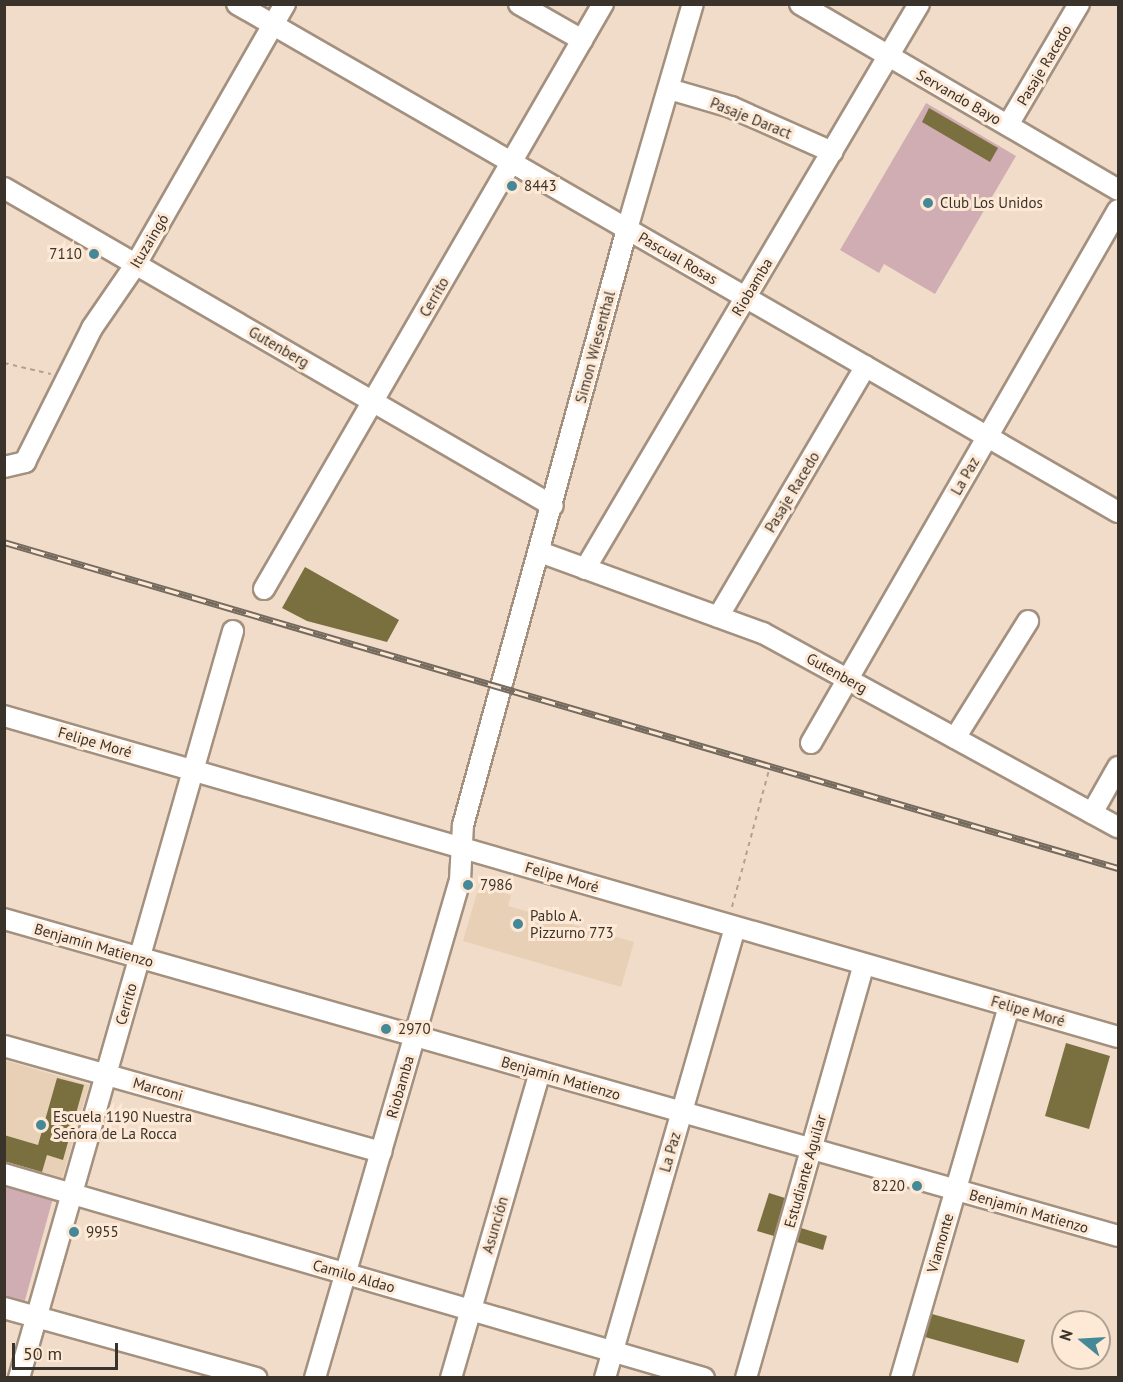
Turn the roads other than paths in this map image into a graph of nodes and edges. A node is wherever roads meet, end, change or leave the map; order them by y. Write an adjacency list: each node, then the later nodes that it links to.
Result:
1 (237, 4): 9 (street, Pascual Rosas)
2 (285, 4): 9 (street, Ituzaingó)
3 (519, 4): 10 (street)
4 (603, 4): 10 (street, Cerrito)
5 (693, 4): 12 (street, Simon Wiesenthal)
6 (800, 4): 11 (street, Servando Bayo)
7 (919, 4): 11 (street, Riobamba)
8 (1079, 4): 13 (street, Pasaje Racedo)
9 (273, 25): 15 (street, Pascual Rosas); 20 (street, Ituzaingó)
10 (582, 40): 15 (street, Cerrito)
11 (888, 56): 13 (street, Servando Bayo); 14 (street, Riobamba)
12 (669, 89): 14 (street, Pasaje Daract); 19 (street, Simon Wiesenthal)
13 (1008, 125): 17 (street, Servando Bayo)
14 (832, 152): 21 (street, Riobamba)
15 (512, 162): 19 (street, Pascual Rosas); 23 (street, Cerrito)
16 (4, 188): 20 (street, Gutenberg)
17 (1119, 190)
18 (1119, 210): 24 (street, La Paz)
19 (627, 229): 21 (street, Pascual Rosas); 26 (street, Simon Wiesenthal)
20 (136, 264): 23 (street, Gutenberg); 25 (street, Ituzaingó)
21 (746, 297): 22 (street, Pascual Rosas); 29 (street, Riobamba)
22 (866, 366): 24 (street, Pascual Rosas); 31 (street, Pasaje Racedo)
23 (373, 401): 26 (street, Gutenberg); 30 (street, Cerrito)
24 (988, 437): 27 (street, Pascual Rosas); 34 (street, La Paz)
25 (6, 467)
26 (553, 506): 28 (street, Simon Wiesenthal)
27 (1119, 512)
28 (540, 552): 29 (street, Gutenberg); 35 (street, Simon Wiesenthal)
29 (585, 569): 31 (street, Gutenberg)
30 (264, 589)
31 (718, 617): 34 (street, Gutenberg)
32 (1028, 621): 37 (street)
33 (233, 631): 40 (street, Cerrito)
34 (848, 679): 37 (street, Gutenberg); 38 (street, La Paz)
35 (501, 690): 43 (street, Riobamba)
36 (4, 716): 40 (street, Felipe Moré)
37 (955, 738): 41 (street, Gutenberg)
38 (811, 743)
39 (1119, 767): 41 (street)
40 (193, 770): 43 (street, Felipe Moré); 46 (street, Cerrito)
41 (1092, 813): 42 (street, Gutenberg)
42 (1119, 827)
43 (461, 848): 45 (street, Felipe Moré); 49 (street, Riobamba)
44 (4, 919): 46 (street, Benjamín Matienzo)
45 (732, 926): 47 (street, Felipe Moré); 54 (street, La Paz)
46 (140, 958): 49 (street, Benjamín Matienzo); 53 (street, Cerrito)
47 (864, 964): 48 (street, Felipe Moré); 55 (street, Estudiante Aguilar)
48 (1009, 1006): 50 (street, Felipe Moré); 58 (street, Viamonte)
49 (415, 1036): 52 (street, Benjamín Matienzo); 56 (street, Riobamba)
50 (1119, 1037)
51 (4, 1046): 53 (street, Marconi)
52 (540, 1072): 54 (street, Benjamín Matienzo); 63 (street, Asunción)
53 (106, 1074): 56 (street, Marconi); 59 (street, Cerrito)
54 (682, 1112): 55 (street, Benjamín Matienzo); 65 (street, La Paz)
55 (812, 1149): 58 (street, Benjamín Matienzo); 72 (street, Estudiante Aguilar)
56 (381, 1152): 61 (street, Riobamba)
57 (4, 1174): 59 (street, Camilo Aldao)
58 (956, 1190): 60 (street, Benjamín Matienzo); 73 (street, Viamonte)
59 (72, 1194): 61 (street, Camilo Aldao); 64 (street, Cerrito)
60 (1119, 1236)
61 (345, 1274): 63 (street, Camilo Aldao); 68 (street, Riobamba)
62 (4, 1308): 64 (street)
63 (471, 1310): 65 (street, Camilo Aldao); 69 (street, Asunción)
64 (37, 1317): 66 (street, Cerrito); 67 (street)
65 (613, 1351): 70 (street, La Paz); 71 (street, Camilo Aldao)
66 (19, 1377)
67 (256, 1377)
68 (315, 1377)
69 (451, 1377)
70 (605, 1377)
71 (704, 1377)
72 (746, 1377)
73 (901, 1377)

